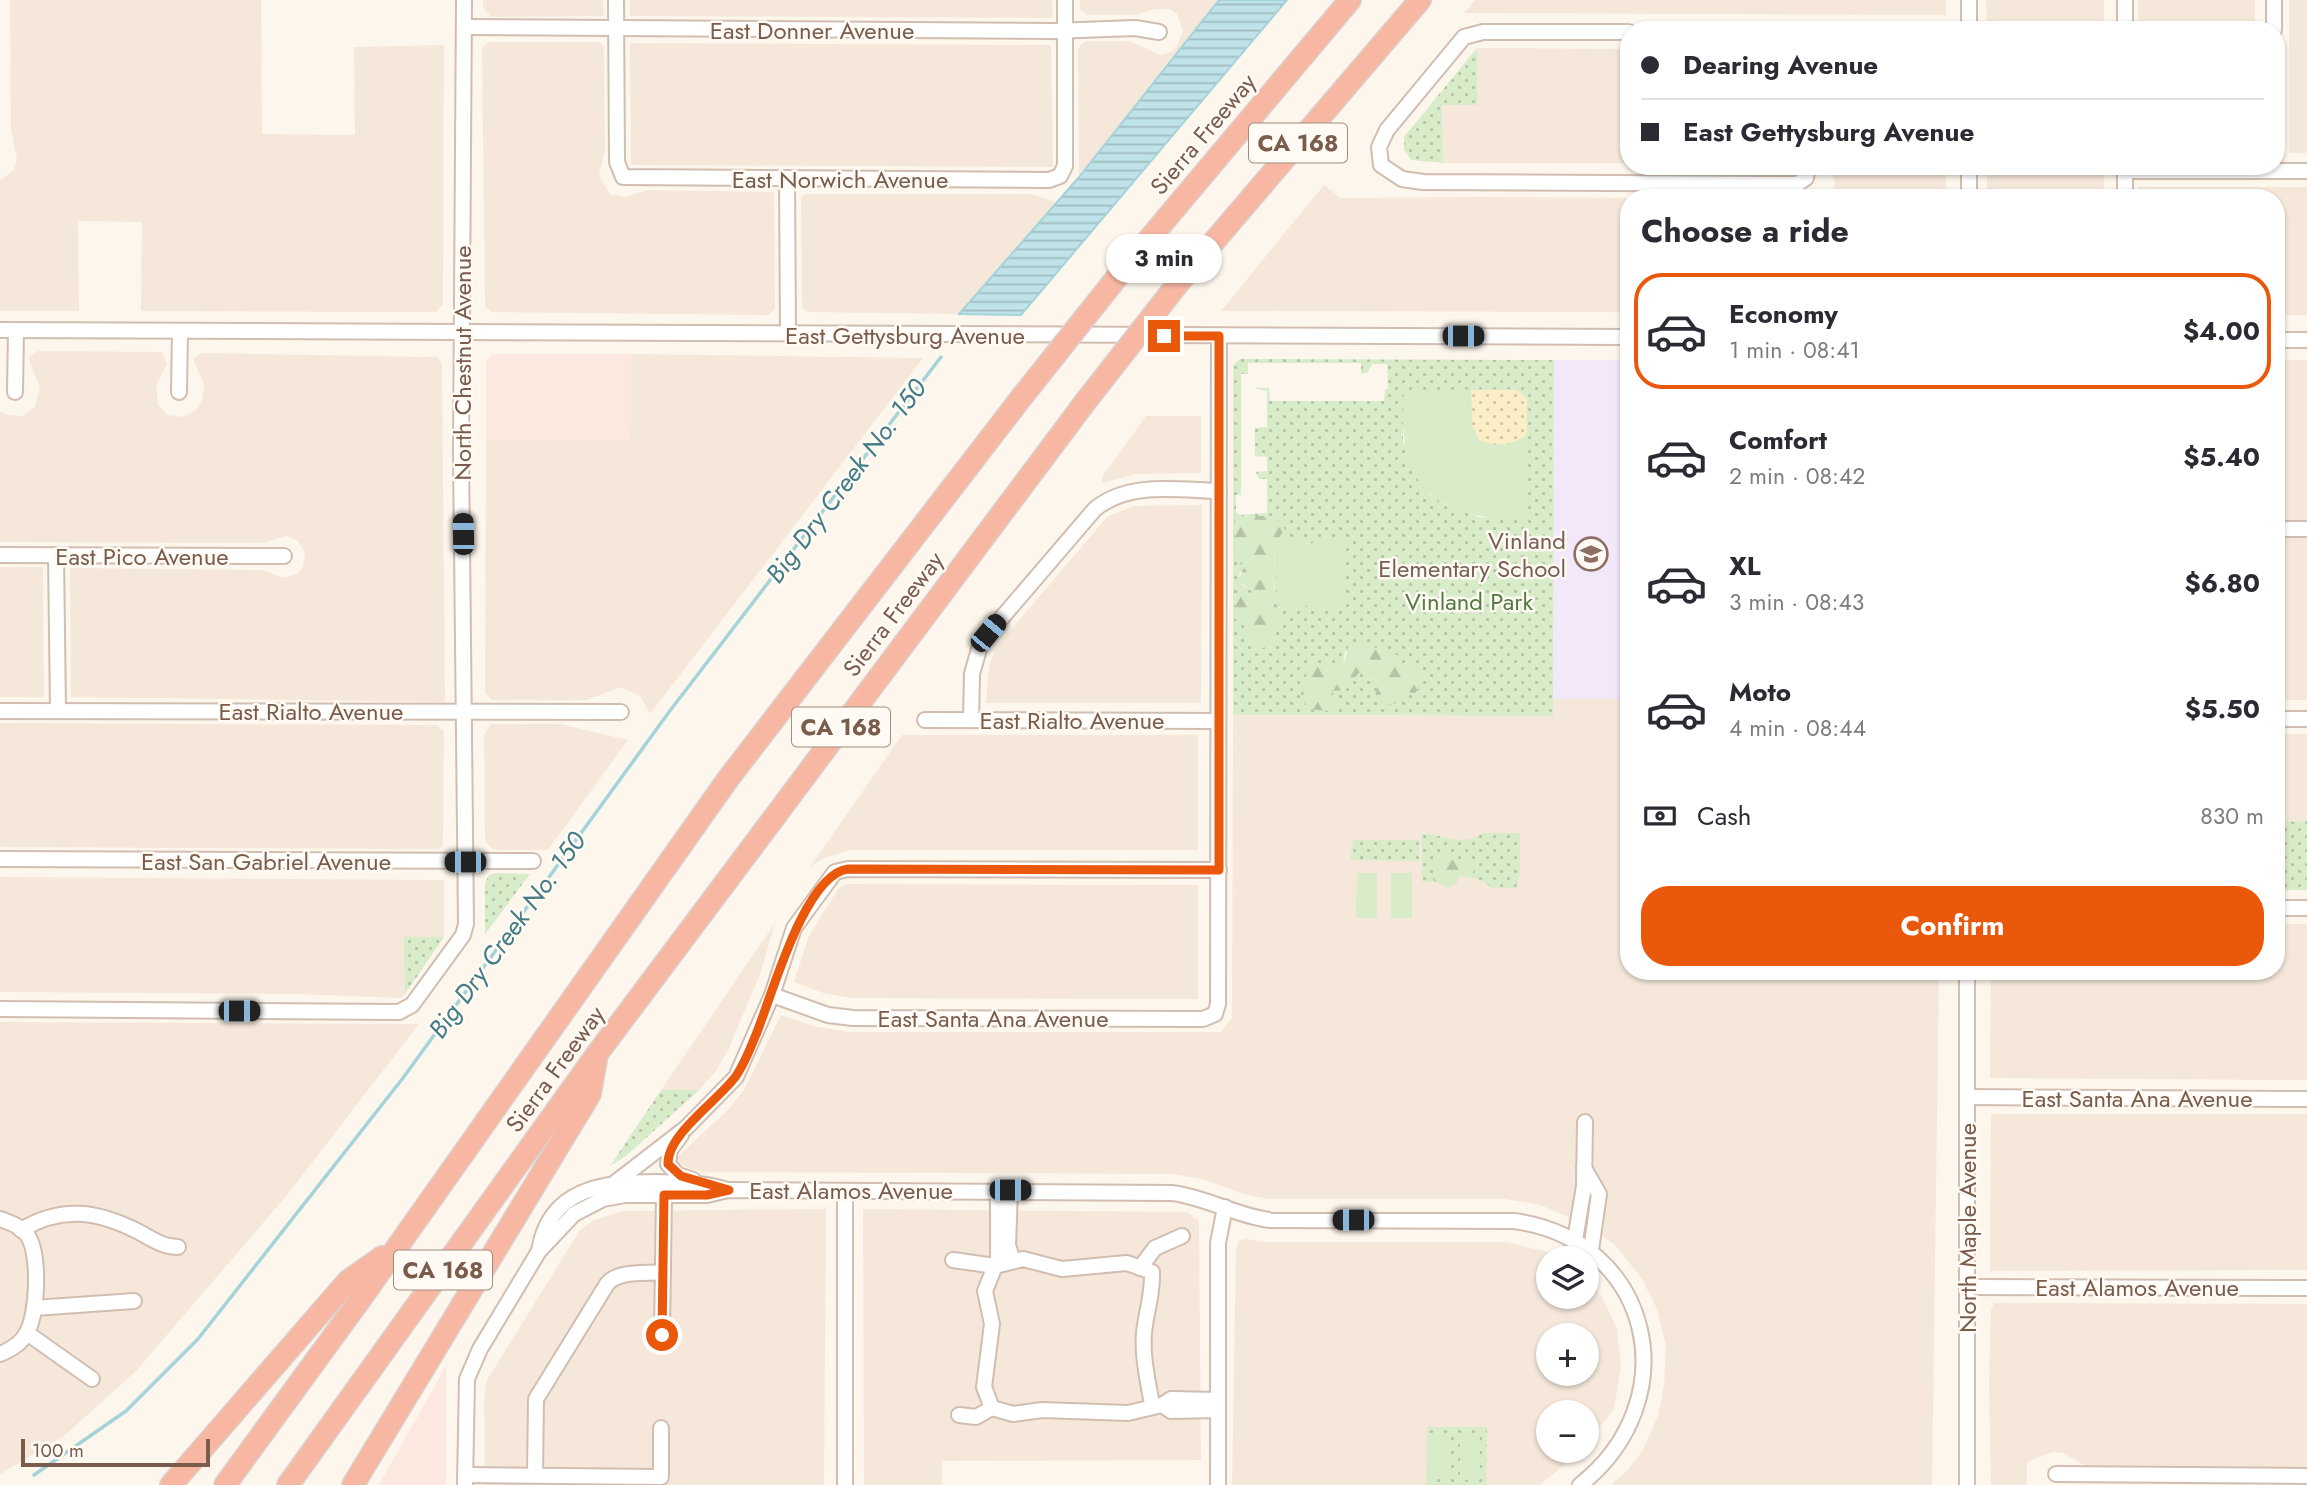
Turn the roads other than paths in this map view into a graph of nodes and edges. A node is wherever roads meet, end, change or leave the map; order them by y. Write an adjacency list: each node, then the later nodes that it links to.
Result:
1 (464, 0): 12 (street, North Chestnut Avenue)
2 (617, 0): 13 (street)
3 (1065, 0): 14 (street)
4 (1350, 0): 76 (highway, Sierra Freeway / CA 168, bridge)
5 (1420, 0): 56 (highway, Sierra Freeway / CA 168, bridge)
6 (1969, 0): 9 (street)
7 (2125, 0): 10 (street)
8 (2274, 0): 11 (street)
9 (1969, 21)
10 (2125, 21)
11 (2274, 21)
12 (464, 27): 13 (street, East Donner Avenue); 24 (street, North Chestnut Avenue)
13 (617, 28): 14 (street, East Donner Avenue); 20 (street, East Norwich Avenue)
14 (1065, 29): 15 (street, East Donner Avenue); 20 (street, East Norwich Avenue)
15 (1159, 32)
16 (1620, 32): 19 (street)
17 (2285, 170): 18 (street)
18 (2307, 171)
19 (1804, 175)
20 (787, 178): 25 (street)
21 (0, 330): 22 (street, East Gettysburg Avenue)
22 (16, 330): 23 (street, East Gettysburg Avenue); 30 (street)
23 (180, 331): 24 (street, East Gettysburg Avenue); 31 (street)
24 (464, 333): 25 (street, East Gettysburg Avenue); 40 (street, North Chestnut Avenue)
25 (788, 334): 26 (street, East Gettysburg Avenue)
26 (1219, 336): 27 (street, East Gettysburg Avenue); 32 (street)
27 (1620, 337)
28 (2285, 340): 29 (street)
29 (2307, 340)
30 (15, 391)
31 (179, 392)
32 (1219, 491): 45 (street); 46 (street)
33 (2285, 529): 34 (street)
34 (2307, 529)
35 (0, 555): 36 (street, East Pico Avenue)
36 (56, 555): 37 (street, East Pico Avenue); 39 (street)
37 (284, 556)
38 (0, 711): 39 (street, East Rialto Avenue)
39 (58, 711): 40 (street, East Rialto Avenue)
40 (464, 711): 41 (street, East Rialto Avenue); 49 (street, North Chestnut Avenue)
41 (621, 712)
42 (925, 719): 45 (street, East Rialto Avenue)
43 (2285, 719): 44 (street)
44 (2307, 719)
45 (971, 720): 46 (street, East Rialto Avenue)
46 (1218, 721): 50 (street)
47 (0, 859): 49 (street, East San Gabriel Avenue)
48 (533, 861): 49 (street, East San Gabriel Avenue)
49 (465, 862): 55 (street, North Chestnut Avenue)
50 (1219, 870): 54 (street); 54 (street, East Santa Ana Avenue)
51 (2285, 908): 52 (street)
52 (2307, 908)
53 (1967, 980): 57 (street, North Maple Avenue)
54 (772, 995): 60 (street)
55 (0, 1009)
56 (597, 1054): 103 (highway, Sierra Freeway / CA 168); 104 (highway)
57 (1967, 1097): 58 (street, East Santa Ana Avenue); 84 (street, North Maple Avenue)
58 (2307, 1099)
59 (1586, 1122): 61 (street)
60 (686, 1128): 62 (street); 63 (street)
61 (1584, 1168): 72 (street); 74 (street)
62 (616, 1182): 63 (street); 77 (street)
63 (705, 1183): 64 (street)
64 (729, 1190): 66 (street, East Alamos Avenue); 67 (street)
65 (1004, 1190): 66 (street, East Alamos Avenue); 68 (street, East Alamos Avenue); 80 (street); 81 (street)
66 (845, 1191): 105 (street)
67 (664, 1195): 77 (street); 83 (street)
68 (1225, 1207): 72 (street, East Alamos Avenue); 93 (street)
69 (0, 1219): 70 (street)
70 (21, 1230): 75 (street); 87 (street)
71 (1182, 1237): 82 (street)
72 (1575, 1240): 73 (street, East Alamos Avenue)
73 (1584, 1246)
74 (1592, 1246)
75 (178, 1247)
76 (395, 1247): 101 (highway); 102 (highway, Sierra Freeway / CA 168)
77 (539, 1251): 100 (street)
78 (953, 1260): 81 (street)
79 (1599, 1260): 107 (street, East Alamos Avenue)
80 (1013, 1261): 81 (street); 82 (street)
81 (997, 1265): 94 (street)
82 (1140, 1268): 92 (street)
83 (663, 1272): 89 (street); 98 (street)
84 (1968, 1287): 85 (street, East Alamos Avenue); 108 (street, North Maple Avenue)
85 (2307, 1288)
86 (134, 1300): 87 (street)
87 (34, 1308): 88 (street)
88 (27, 1333): 90 (street); 91 (street)
89 (662, 1335)
90 (0, 1354)
91 (92, 1379)
92 (1157, 1405): 93 (street); 94 (street)
93 (1218, 1405): 106 (street)
94 (992, 1408): 95 (street)
95 (959, 1415)
96 (661, 1427): 98 (street)
97 (2056, 1474): 99 (street)
98 (535, 1475): 100 (street)
99 (2307, 1476)
100 (465, 1480)
101 (171, 1485)
102 (225, 1485)
103 (288, 1485)
104 (353, 1485)
105 (845, 1485)
106 (1218, 1485)
107 (1580, 1485)
108 (1967, 1485)

